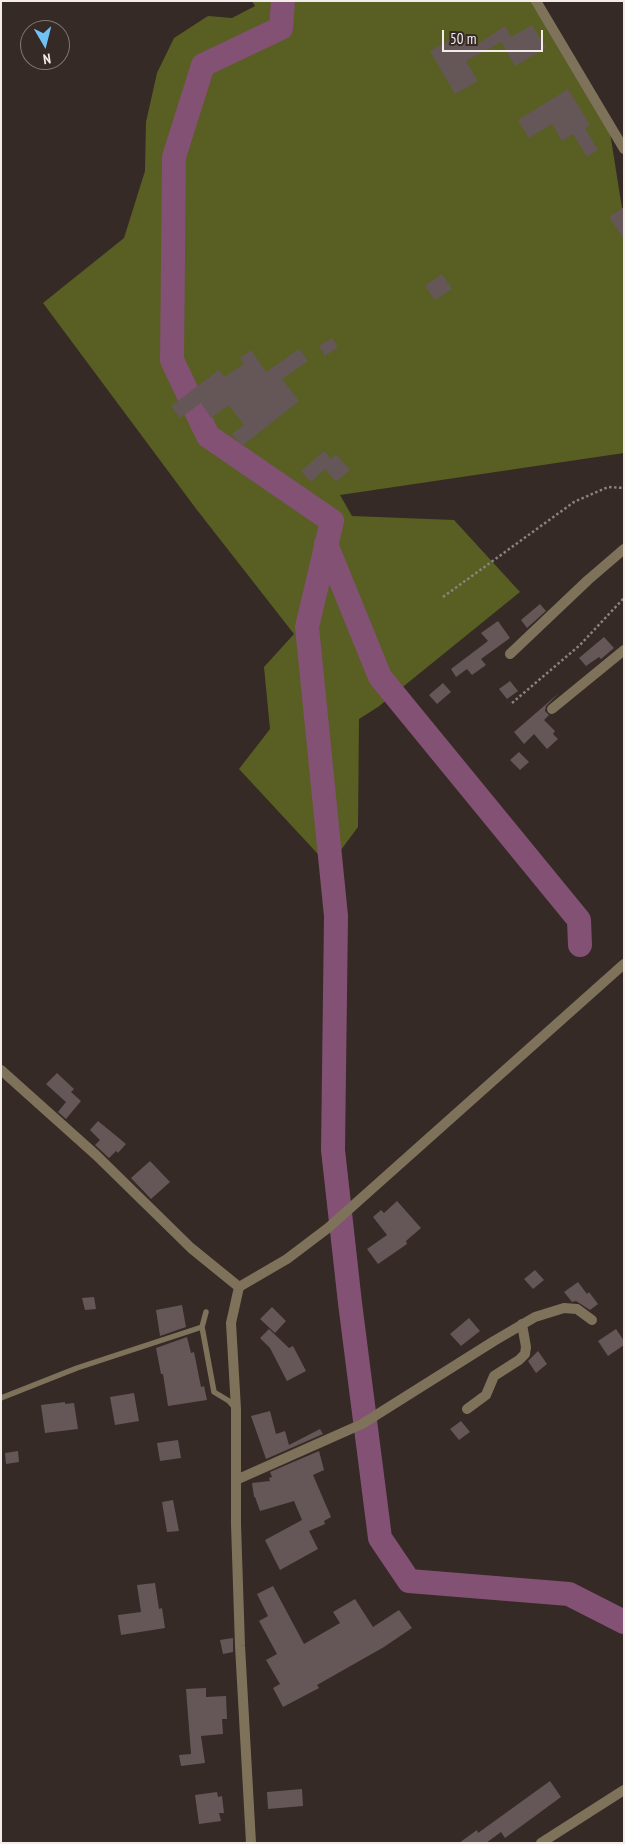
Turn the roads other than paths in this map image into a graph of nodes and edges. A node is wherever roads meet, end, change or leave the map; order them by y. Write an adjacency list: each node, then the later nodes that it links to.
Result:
1 (536, 1): 2 (street)
2 (624, 149)
3 (624, 549): 5 (street)
4 (624, 650): 6 (street)
5 (510, 654)
6 (552, 709)
7 (624, 964): 9 (street)
8 (1, 1070): 9 (street)
9 (239, 1287): 15 (street)
10 (206, 1312): 13 (lane)
11 (592, 1320): 12 (street)
12 (522, 1324): 16 (street); 17 (street)
13 (202, 1327): 14 (lane); 15 (lane)
14 (1, 1398)
15 (236, 1409): 17 (street)
16 (467, 1409)
17 (236, 1480): 19 (street)
18 (624, 1790): 20 (street)
19 (251, 1843)
20 (541, 1843)

